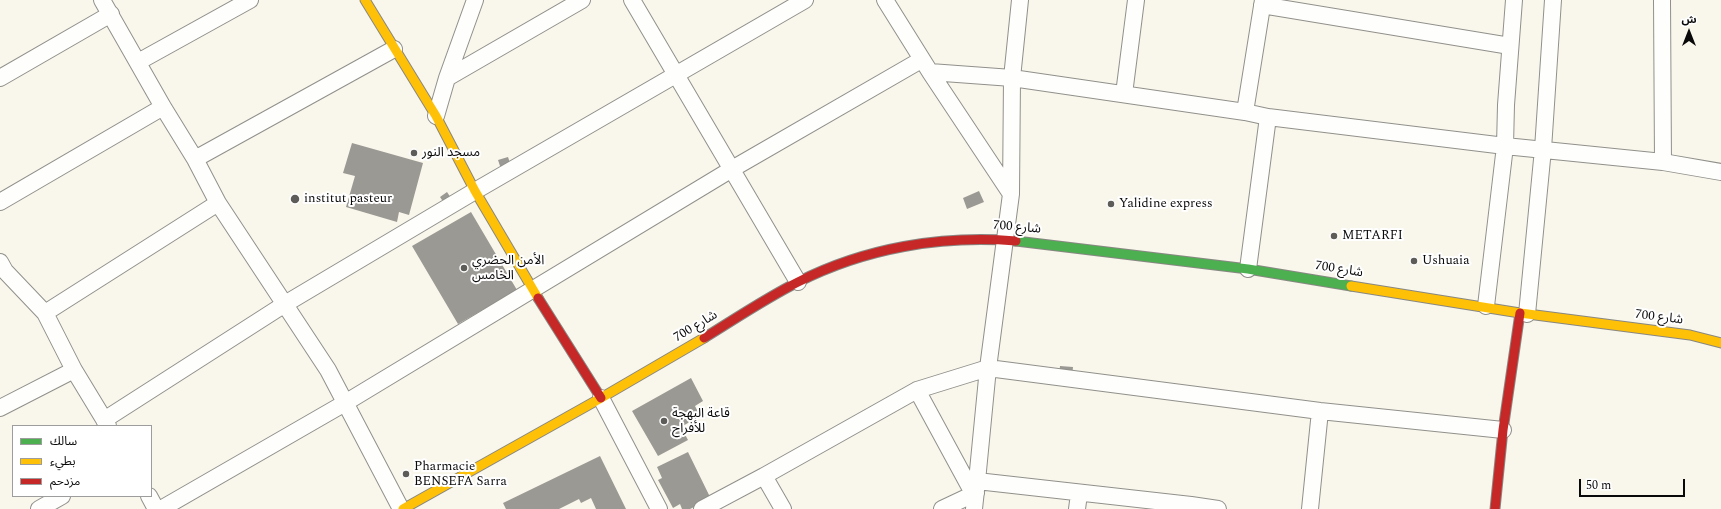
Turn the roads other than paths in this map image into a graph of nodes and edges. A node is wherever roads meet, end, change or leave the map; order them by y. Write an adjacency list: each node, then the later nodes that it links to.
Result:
1 (102, 0): 15 (street)
2 (250, 0): 18 (street)
3 (365, 0): 17 (main road)
4 (475, 0): 22 (street)
5 (582, 0): 22 (street)
6 (632, 0): 20 (street)
7 (805, 0): 20 (street)
8 (885, 0): 19 (street)
9 (1020, 0): 23 (street)
10 (1136, 0): 24 (street)
11 (1514, 0): 16 (street)
12 (1553, 0): 30 (street)
13 (1662, 0): 32 (street)
14 (1262, 2): 16 (street); 26 (street)
15 (111, 14): 18 (street); 21 (street)
16 (1510, 46): 29 (street)
17 (394, 49): 27 (main road); 31 (street)
18 (138, 62): 25 (street)
19 (926, 66): 23 (street); 33 (street); 36 (street)
20 (676, 74): 33 (street); 35 (street)
21 (0, 78)
22 (447, 78): 27 (street)
23 (1012, 78): 24 (street); 36 (street)
24 (1124, 94): 26 (street)
25 (163, 107): 31 (street); 37 (street)
26 (1245, 112): 28 (street)
27 (436, 116): 35 (main road)
28 (1268, 117): 29 (street); 41 (street)
29 (1505, 146): 30 (street); 45 (street)
30 (1543, 149): 32 (street); 47 (street)
31 (195, 159): 38 (street)
32 (1663, 162): 34 (street)
33 (732, 169): 42 (street); 43 (street)
34 (1721, 172)
35 (475, 190): 43 (main road); 44 (street)
36 (1011, 194): 39 (street)
37 (0, 202)
38 (218, 202): 44 (street); 46 (street)
39 (1006, 239): 41 (main road, شارع 700); 42 (main road, شارع 700); 50 (street)
40 (2, 269): 46 (street)
41 (1248, 270): 45 (main road, شارع 700)
42 (798, 282): 53 (main road, شارع 700)
43 (533, 289): 53 (main road); 54 (street)
44 (286, 304): 54 (street); 57 (street)
45 (1486, 306): 47 (main road, شارع 700)
46 (45, 313): 51 (street)
47 (1524, 313): 48 (main road, شارع 700); 58 (main road)
48 (1690, 334): 49 (main road); 49 (main road)
49 (1719, 339)
50 (988, 368): 52 (street); 56 (street); 60 (street)
51 (74, 370): 55 (street); 57 (street)
52 (917, 390): 59 (street); 60 (street)
53 (601, 398): 68 (main road, شارع 700); 69 (street)
54 (345, 403): 67 (street); 68 (street)
55 (0, 408)
56 (1320, 411): 58 (street); 74 (street)
57 (106, 423)
58 (1503, 430): 75 (main road)
59 (764, 476): 70 (street); 71 (street)
60 (975, 494): 63 (street); 72 (street)
61 (60, 497): 65 (street)
62 (150, 497): 66 (street)
63 (1078, 501): 64 (street)
64 (1191, 507): 73 (street)
65 (39, 509)
66 (156, 509)
67 (161, 509)
68 (402, 509)
69 (659, 509)
70 (702, 509)
71 (783, 509)
72 (942, 509)
73 (1218, 509)
74 (1310, 509)
75 (1495, 509)

